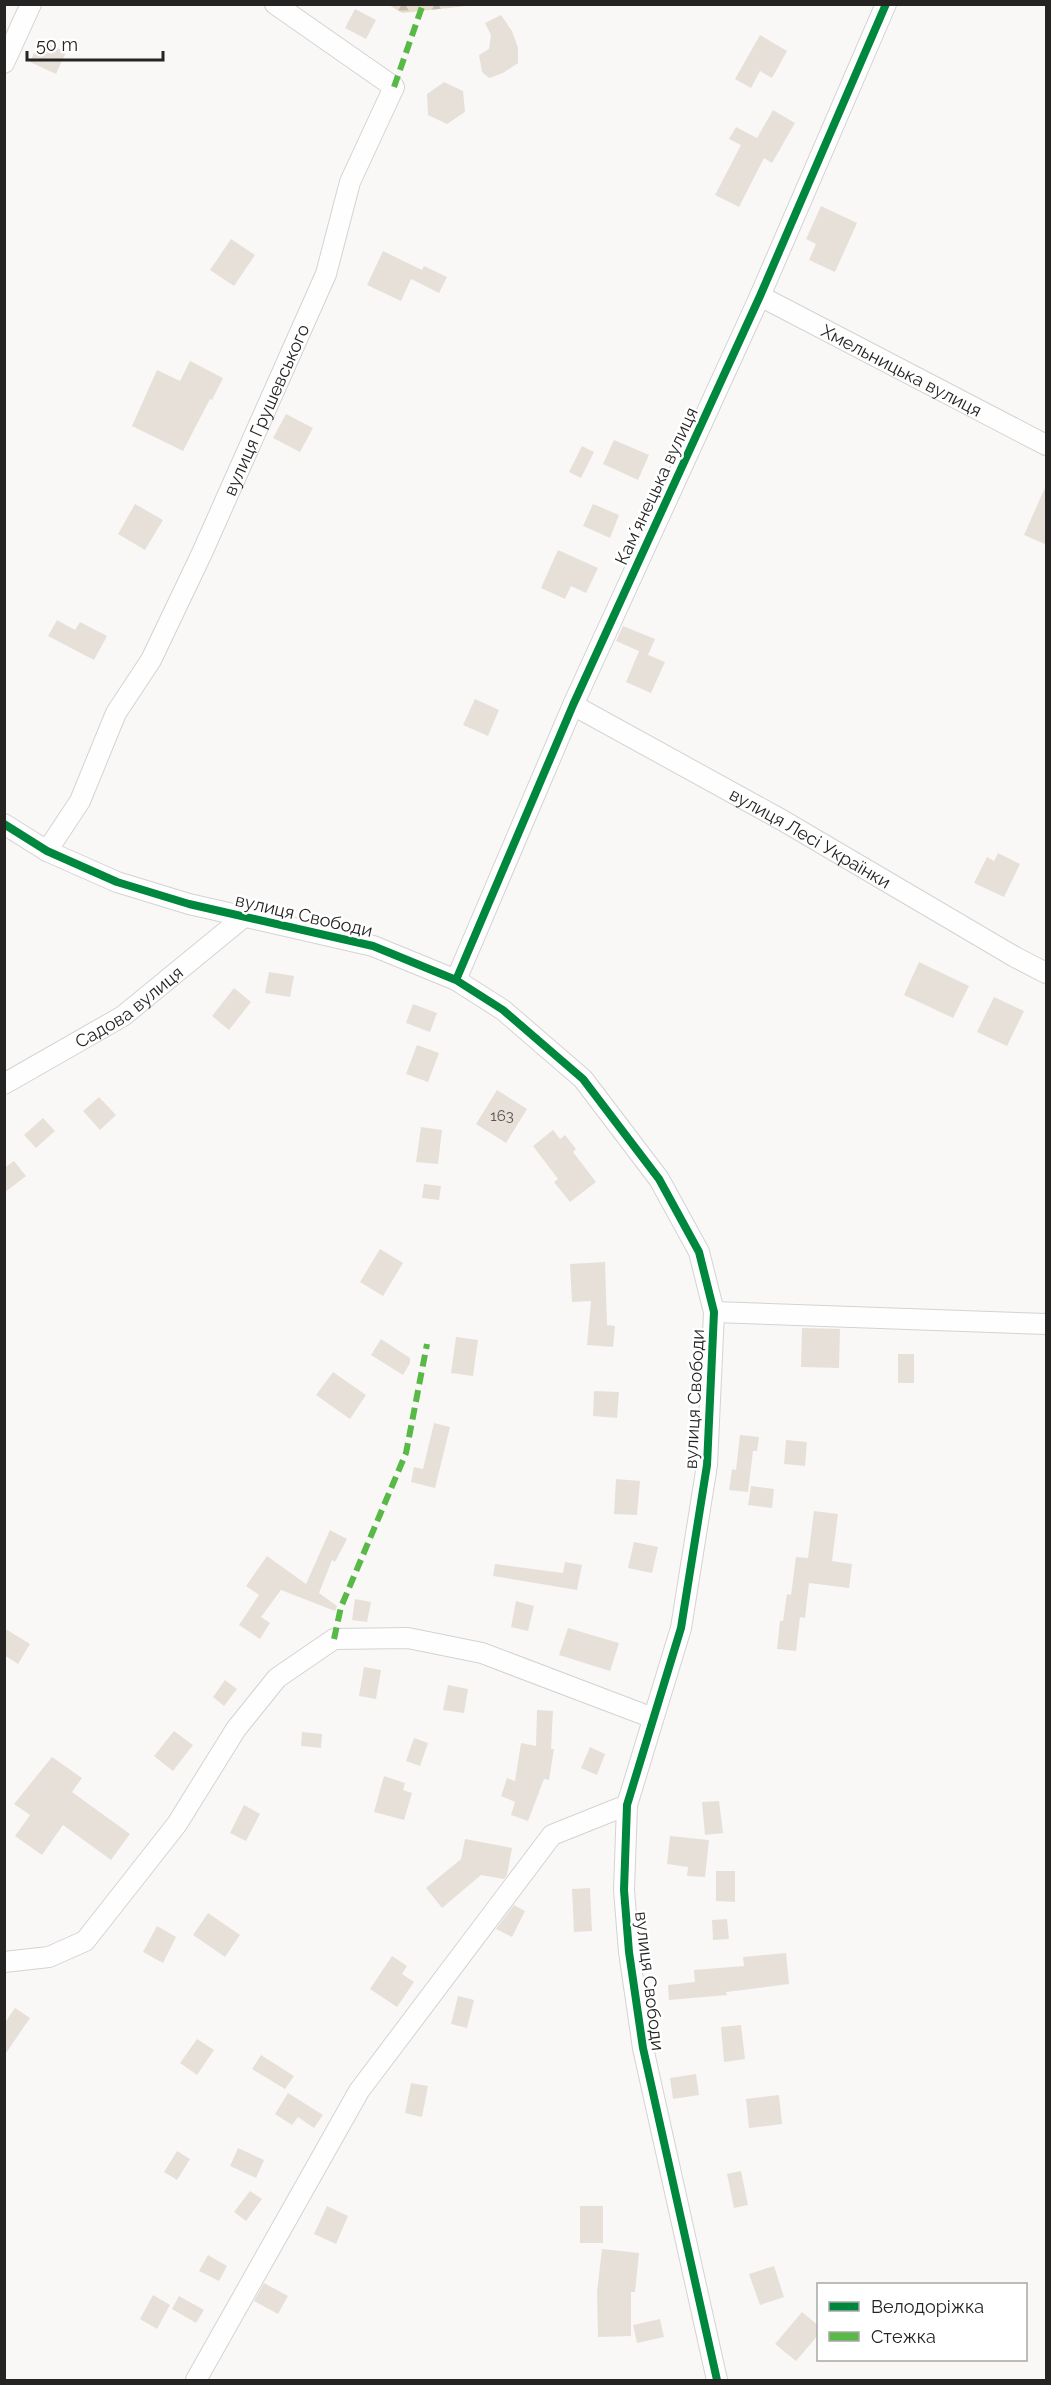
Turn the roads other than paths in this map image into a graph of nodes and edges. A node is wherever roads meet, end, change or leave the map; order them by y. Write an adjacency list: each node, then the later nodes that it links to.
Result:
1 (31, 4): 4 (street)
2 (275, 4): 9 (street, вулиця Грушевського)
3 (886, 4): 5 (street, Камʼянецька вулиця)
4 (4, 63)
5 (760, 296): 6 (street, Хмельницька вулиця); 7 (street, Камʼянецька вулиця)
6 (1047, 445)
7 (573, 705): 11 (street, вулиця Лесі Українки); 12 (street, Камʼянецька вулиця)
8 (4, 824): 9 (street, вулиця Свободи)
9 (47, 851): 10 (street, вулиця Свободи)
10 (245, 916): 12 (street, вулиця Свободи); 13 (street, Садова вулиця)
11 (1047, 972)
12 (456, 980): 14 (street, вулиця Свободи)
13 (4, 1084)
14 (714, 1312): 15 (street); 16 (street, вулиця Свободи)
15 (1047, 1324)
16 (654, 1718): 17 (street, вулиця Свободи); 18 (street)
17 (627, 1805): 19 (street); 20 (street, вулиця Свободи)
18 (4, 1962)
19 (196, 2380)
20 (717, 2380)

